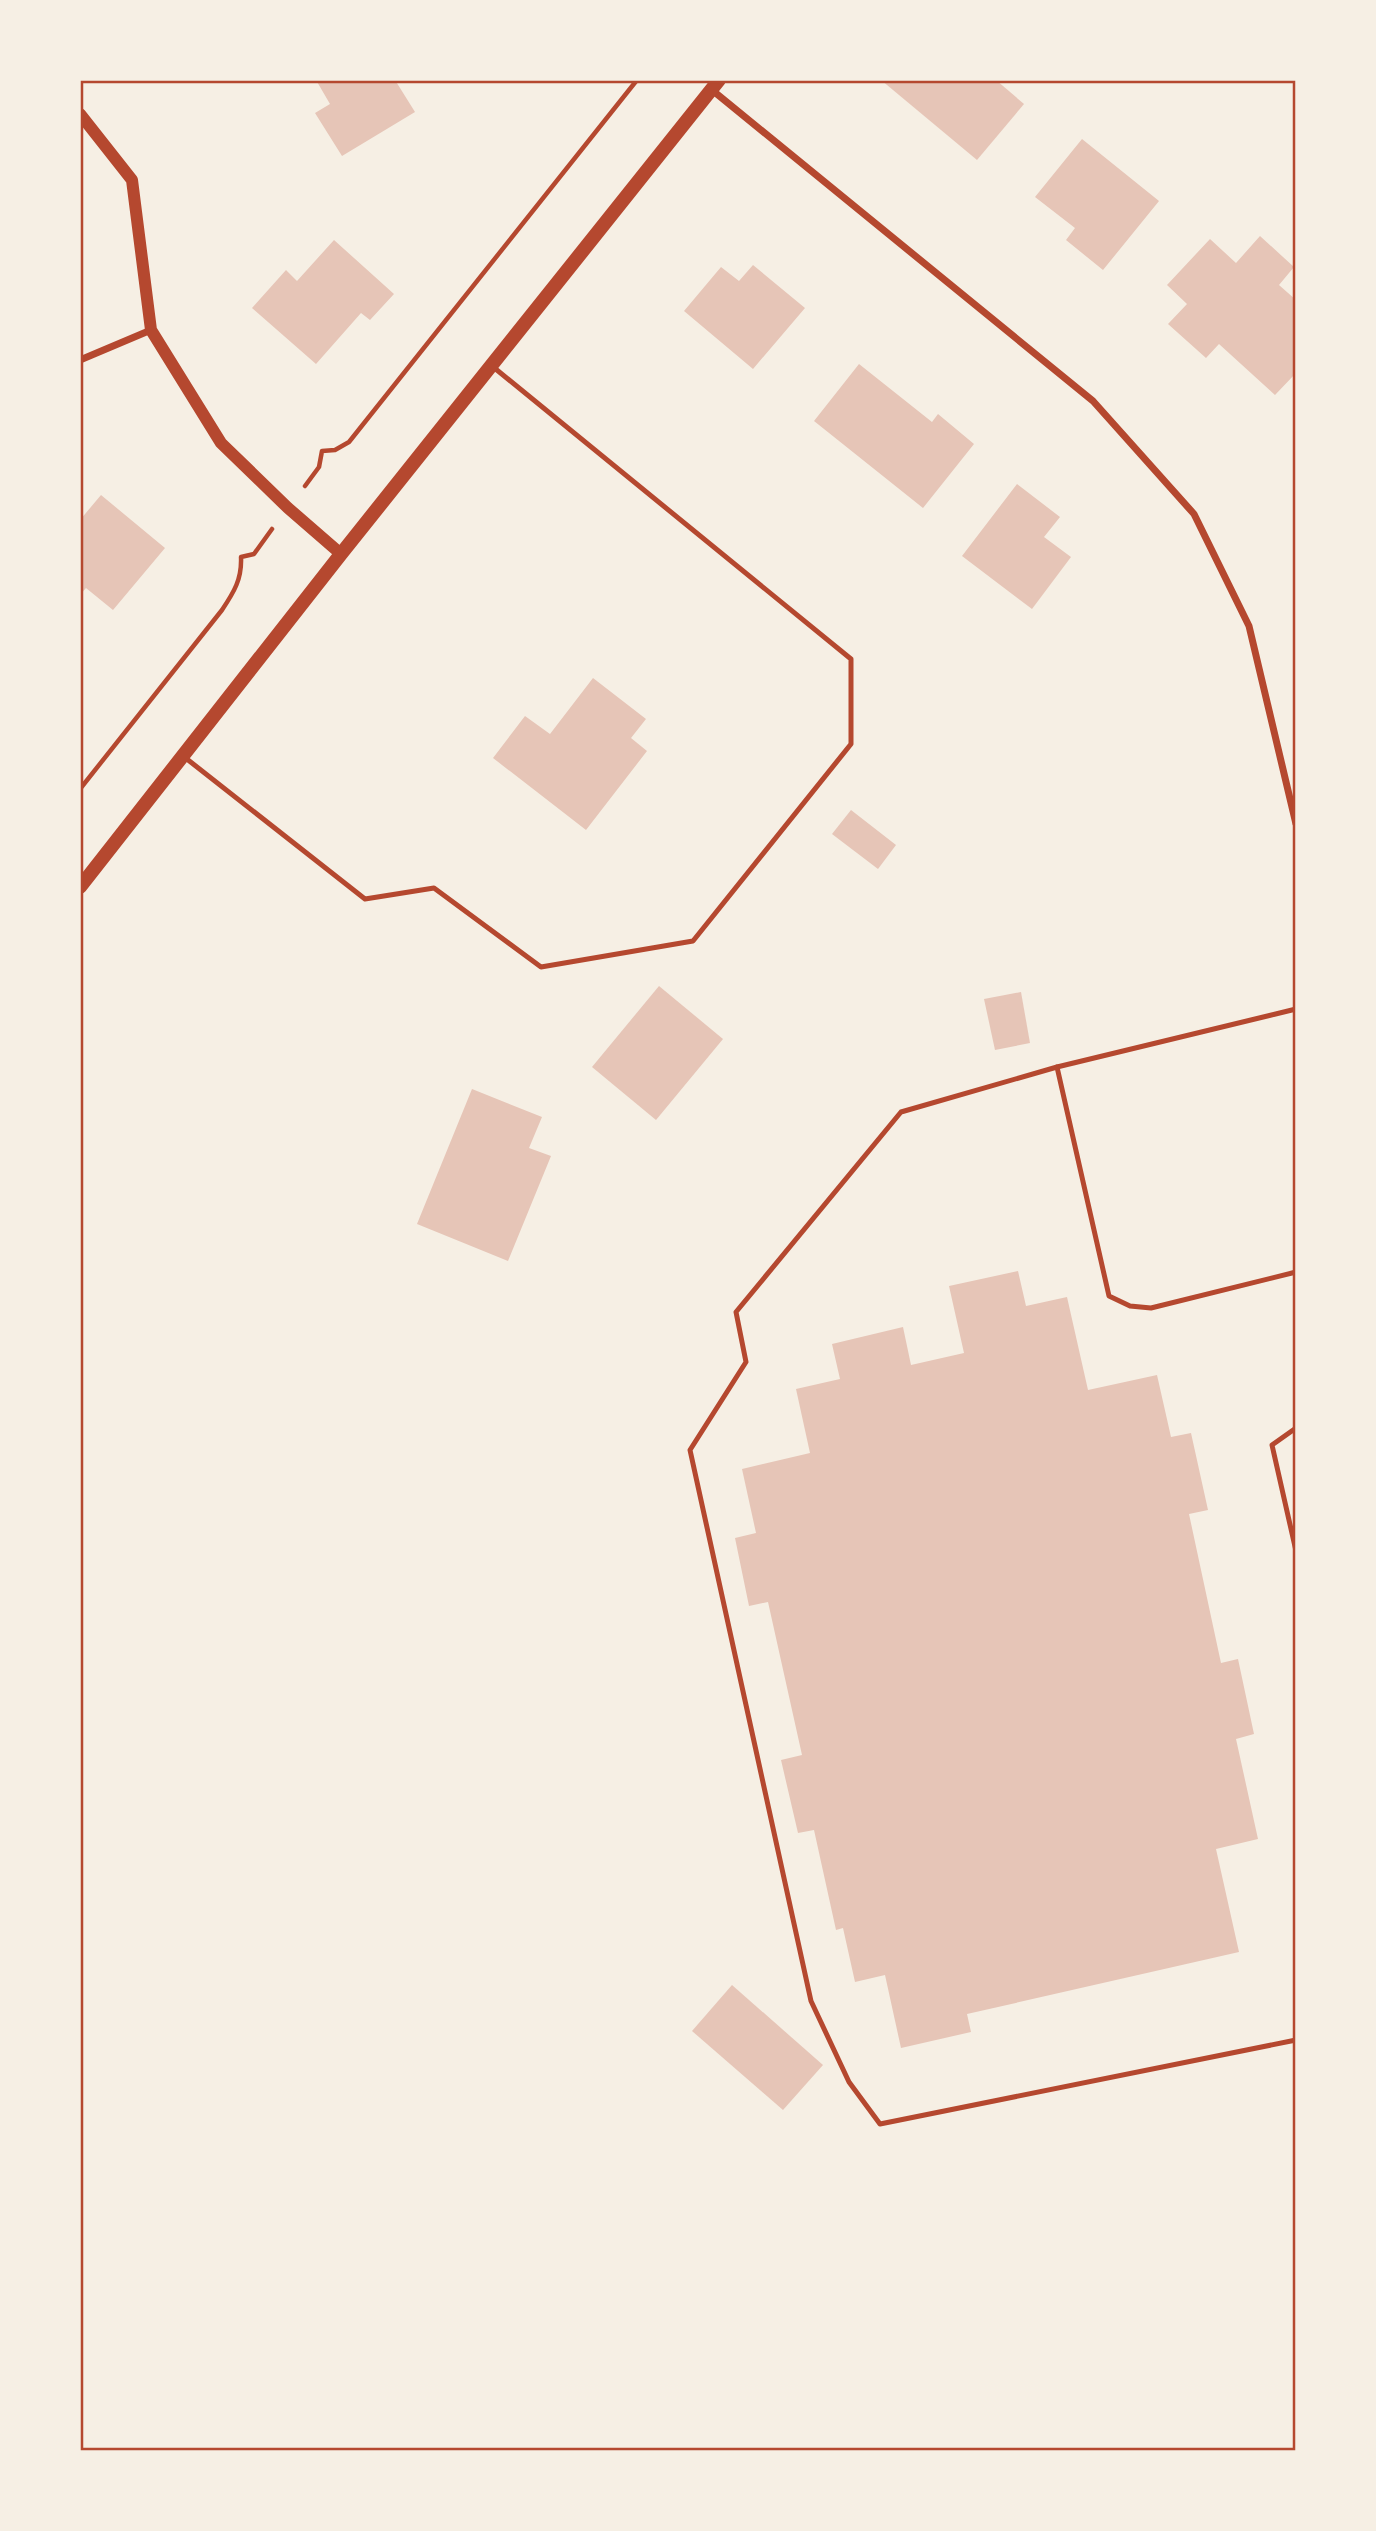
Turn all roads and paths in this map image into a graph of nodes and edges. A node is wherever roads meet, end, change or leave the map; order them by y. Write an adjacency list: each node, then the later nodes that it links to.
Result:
1 (637, 80): 7 (path)
2 (715, 85): 6 (main road); 12 (street)
3 (80, 114): 4 (street)
4 (151, 330): 5 (street); 9 (street)
5 (80, 360)
6 (492, 366): 9 (main road); 10 (lane)
7 (319, 467)
8 (254, 554): 11 (path)
9 (341, 554): 10 (main road)
10 (183, 755): 13 (main road)
11 (80, 789)
12 (1295, 823)
13 (80, 887)
14 (1296, 1009): 15 (lane)
15 (1057, 1068): 16 (lane); 19 (lane)
16 (1296, 1272)
17 (1296, 1428): 18 (lane)
18 (1296, 1551)
19 (1296, 2040)

